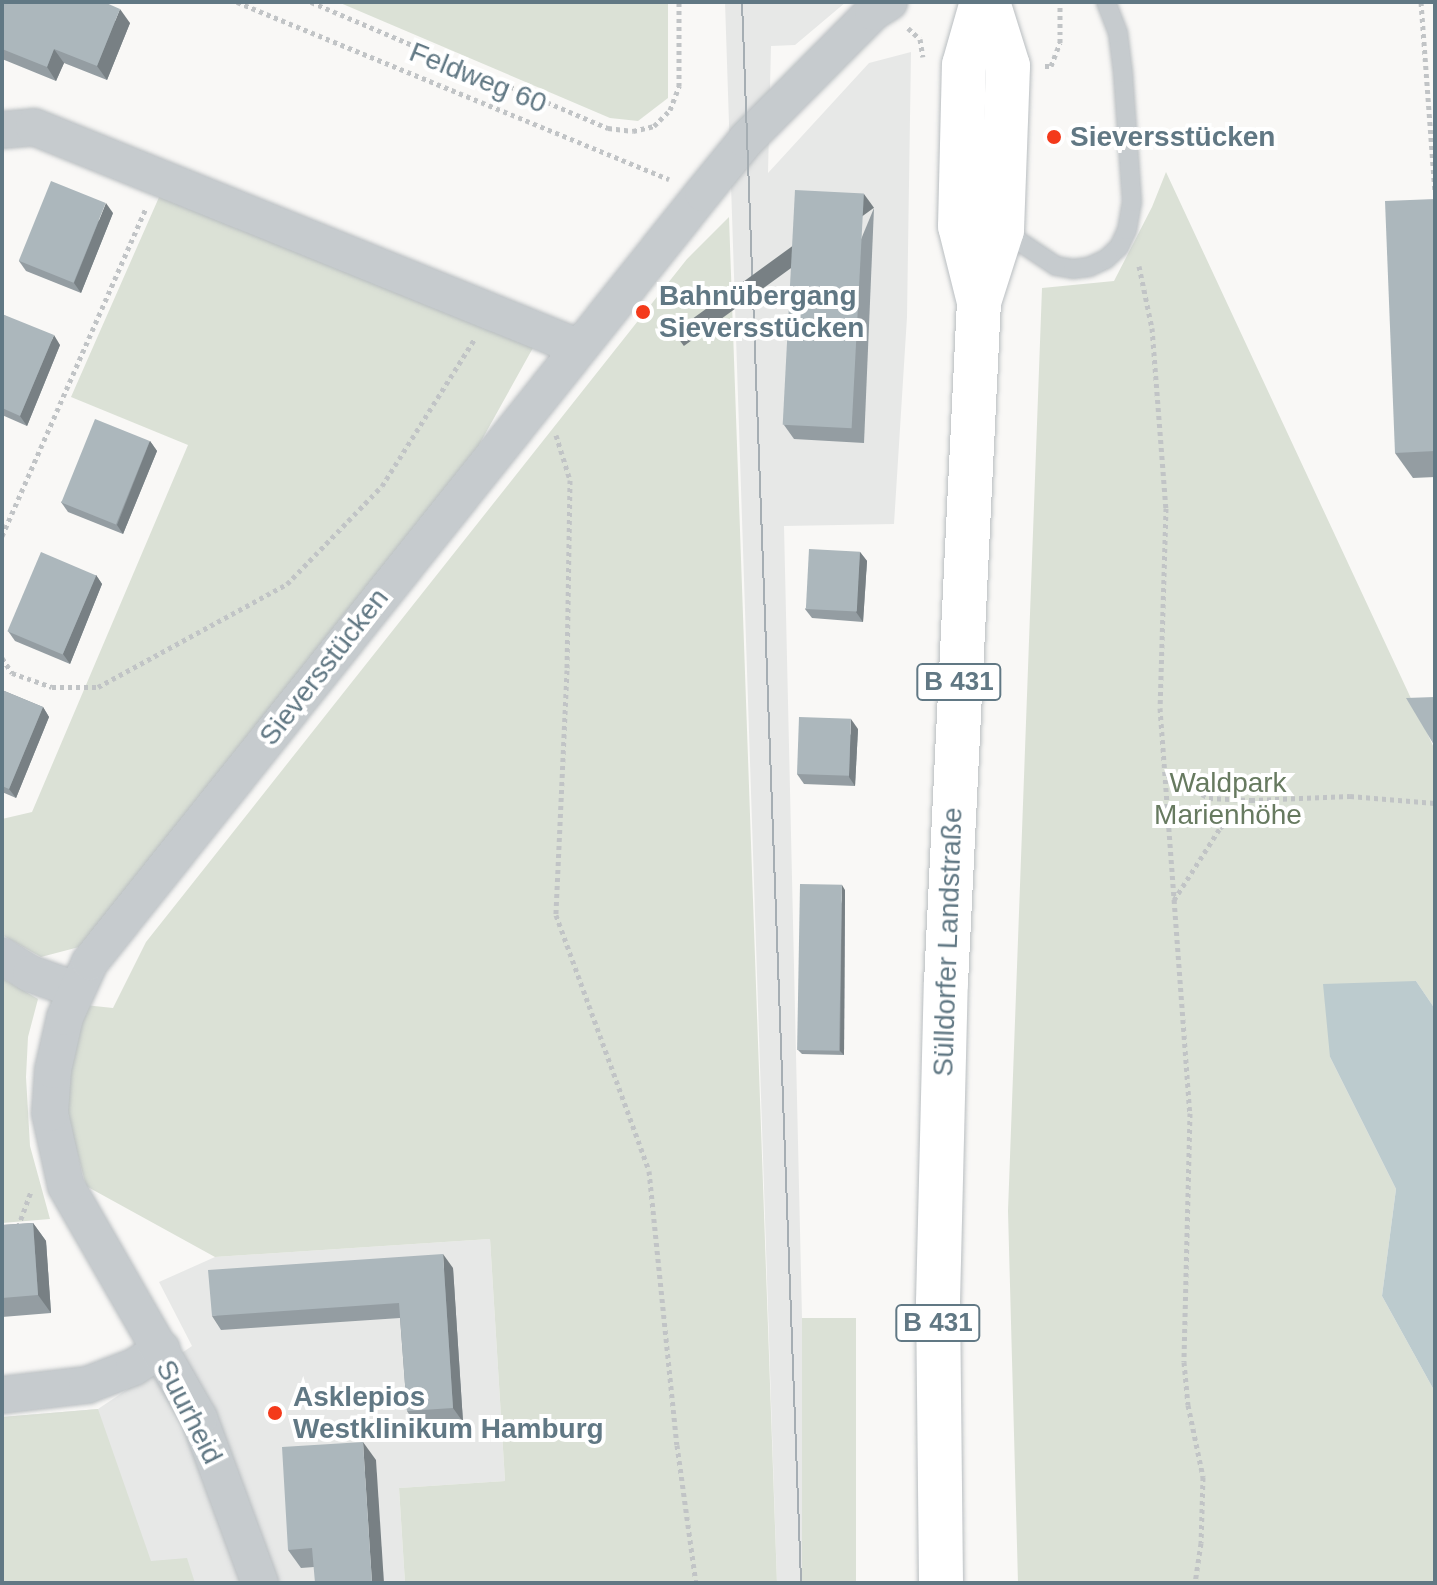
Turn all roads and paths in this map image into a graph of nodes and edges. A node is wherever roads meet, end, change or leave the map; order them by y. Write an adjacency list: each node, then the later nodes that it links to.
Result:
1 (237, 2): 13 (path, Feldweg 60)
2 (311, 2): 3 (path)
3 (679, 2)
4 (889, 2): 13 (street, Sieversstücken)
5 (985, 2): 14 (main road, Sülldorfer Landstraße / B 431); 16 (main road, Sülldorfer Landstraße / B 431)
6 (1060, 2): 9 (path)
7 (1106, 2): 15 (lane)
8 (1421, 2): 12 (path)
9 (1051, 66)
10 (2, 130): 11 (street)
11 (160, 177): 17 (street); 20 (path)
12 (1435, 191)
13 (703, 193): 18 (street, Sieversstücken)
14 (1002, 230): 15 (lane); 16 (main road, Sülldorfer Landstraße / B 431)
15 (1127, 230): 22 (path)
16 (979, 302): 32 (main road, Sülldorfer Landstraße / B 431)
17 (491, 312): 18 (street); 21 (path)
18 (578, 347): 19 (street, Sieversstücken)
19 (542, 393): 27 (street, Sieversstücken); 31 (path)
20 (2, 536)
21 (2, 658)
22 (1166, 774): 23 (path); 25 (path)
23 (1251, 800): 24 (path); 25 (path)
24 (1435, 803)
25 (1174, 900): 33 (path)
26 (2, 956): 27 (street)
27 (76, 990): 28 (street, Sieversstücken)
28 (162, 1349): 29 (street, Suurheid); 30 (street, Suurheid)
29 (2, 1395)
30 (260, 1583)
31 (696, 1583)
32 (941, 1583)
33 (1195, 1583)

